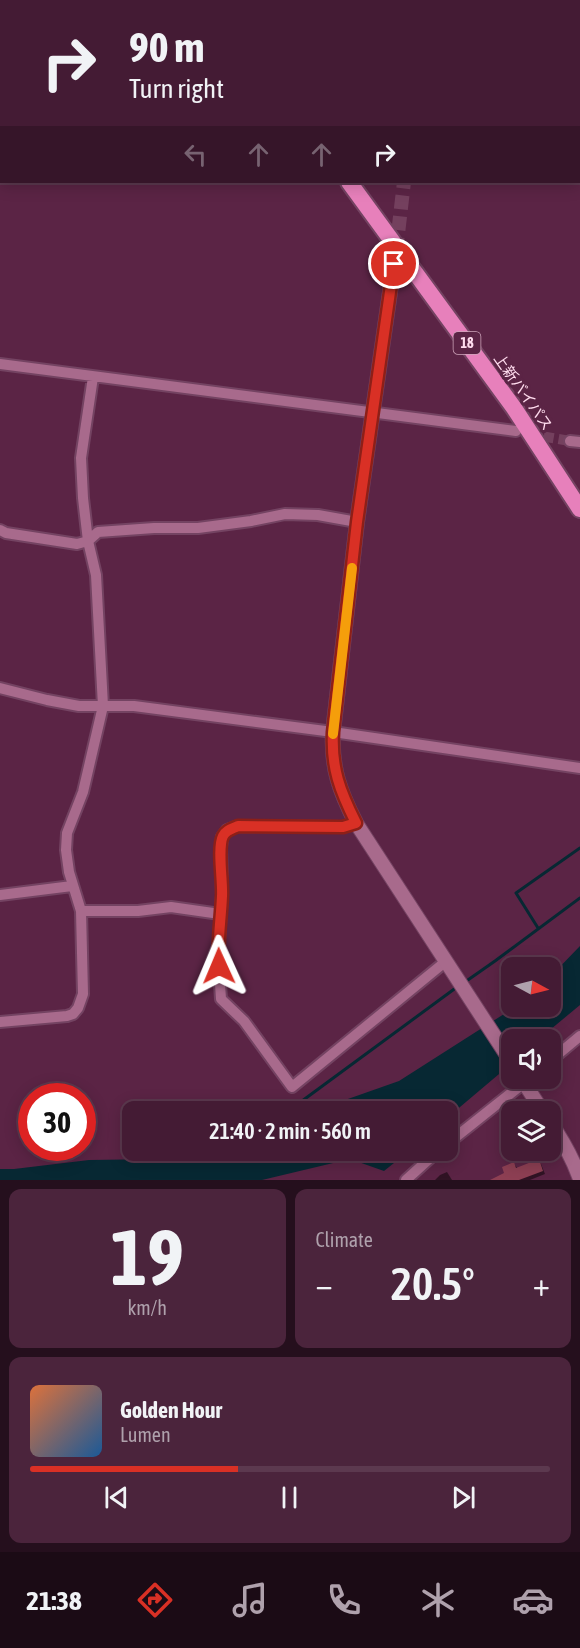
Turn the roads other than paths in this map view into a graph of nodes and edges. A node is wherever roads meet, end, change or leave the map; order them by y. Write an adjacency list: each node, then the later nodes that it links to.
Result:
1 (350, 183): 7 (highway, 上新バイパス / 18)
2 (394, 264): 5 (street)
3 (0, 364): 4 (street)
4 (93, 377): 5 (street); 10 (street)
5 (372, 414): 6 (street); 8 (street)
6 (516, 431)
7 (580, 508)
8 (357, 522): 10 (street); 13 (street)
9 (0, 530): 10 (street)
10 (88, 541): 12 (street)
11 (0, 688): 12 (street)
12 (103, 706): 13 (street); 16 (street)
13 (333, 732): 14 (street); 15 (street)
14 (580, 768)
15 (356, 823): 19 (street); 20 (street)
16 (72, 886): 17 (street); 18 (street)
17 (0, 895)
18 (81, 911): 19 (street); 21 (street)
19 (220, 914): 20 (street)
20 (447, 966): 23 (street)
21 (0, 1022)
22 (580, 1036): 24 (street)
23 (501, 1047)
24 (561, 1052)
25 (514, 1089): 26 (street)
26 (458, 1135)
27 (561, 1137): 29 (street)
28 (427, 1161): 30 (street)
29 (580, 1179)
30 (406, 1180)

